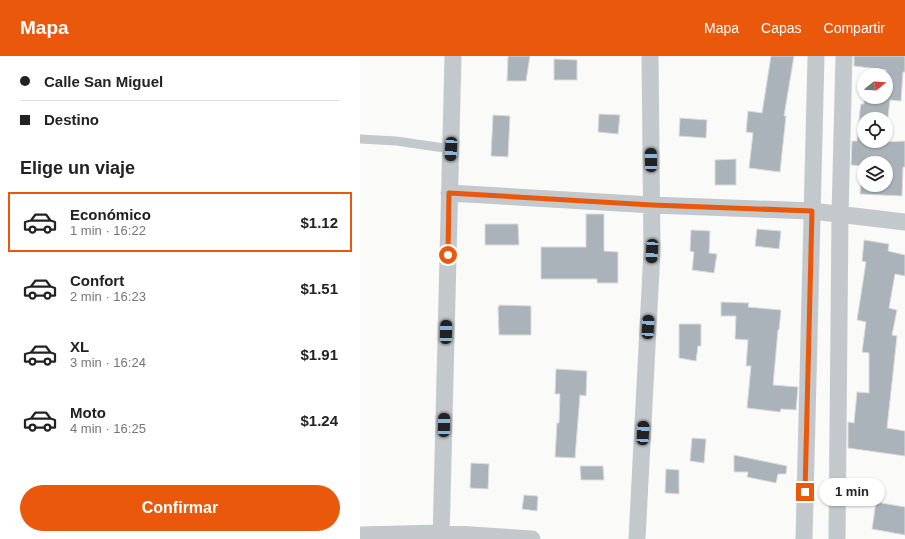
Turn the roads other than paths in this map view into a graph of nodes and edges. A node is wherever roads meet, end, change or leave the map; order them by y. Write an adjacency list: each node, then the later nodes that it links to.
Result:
1 (453, 56): 6 (street)
2 (650, 56): 8 (street)
3 (816, 56): 9 (street)
4 (844, 56): 10 (street)
5 (360, 139): 6 (lane)
6 (451, 149): 7 (street)
7 (449, 193): 8 (street); 13 (street)
8 (652, 205): 9 (street); 15 (street)
9 (812, 211): 10 (street); 16 (street)
10 (840, 215): 11 (street); 17 (street)
11 (905, 222)
12 (360, 535): 13 (street)
13 (441, 536): 14 (street)
14 (532, 539)
15 (637, 539)
16 (804, 539)
17 (836, 539)

